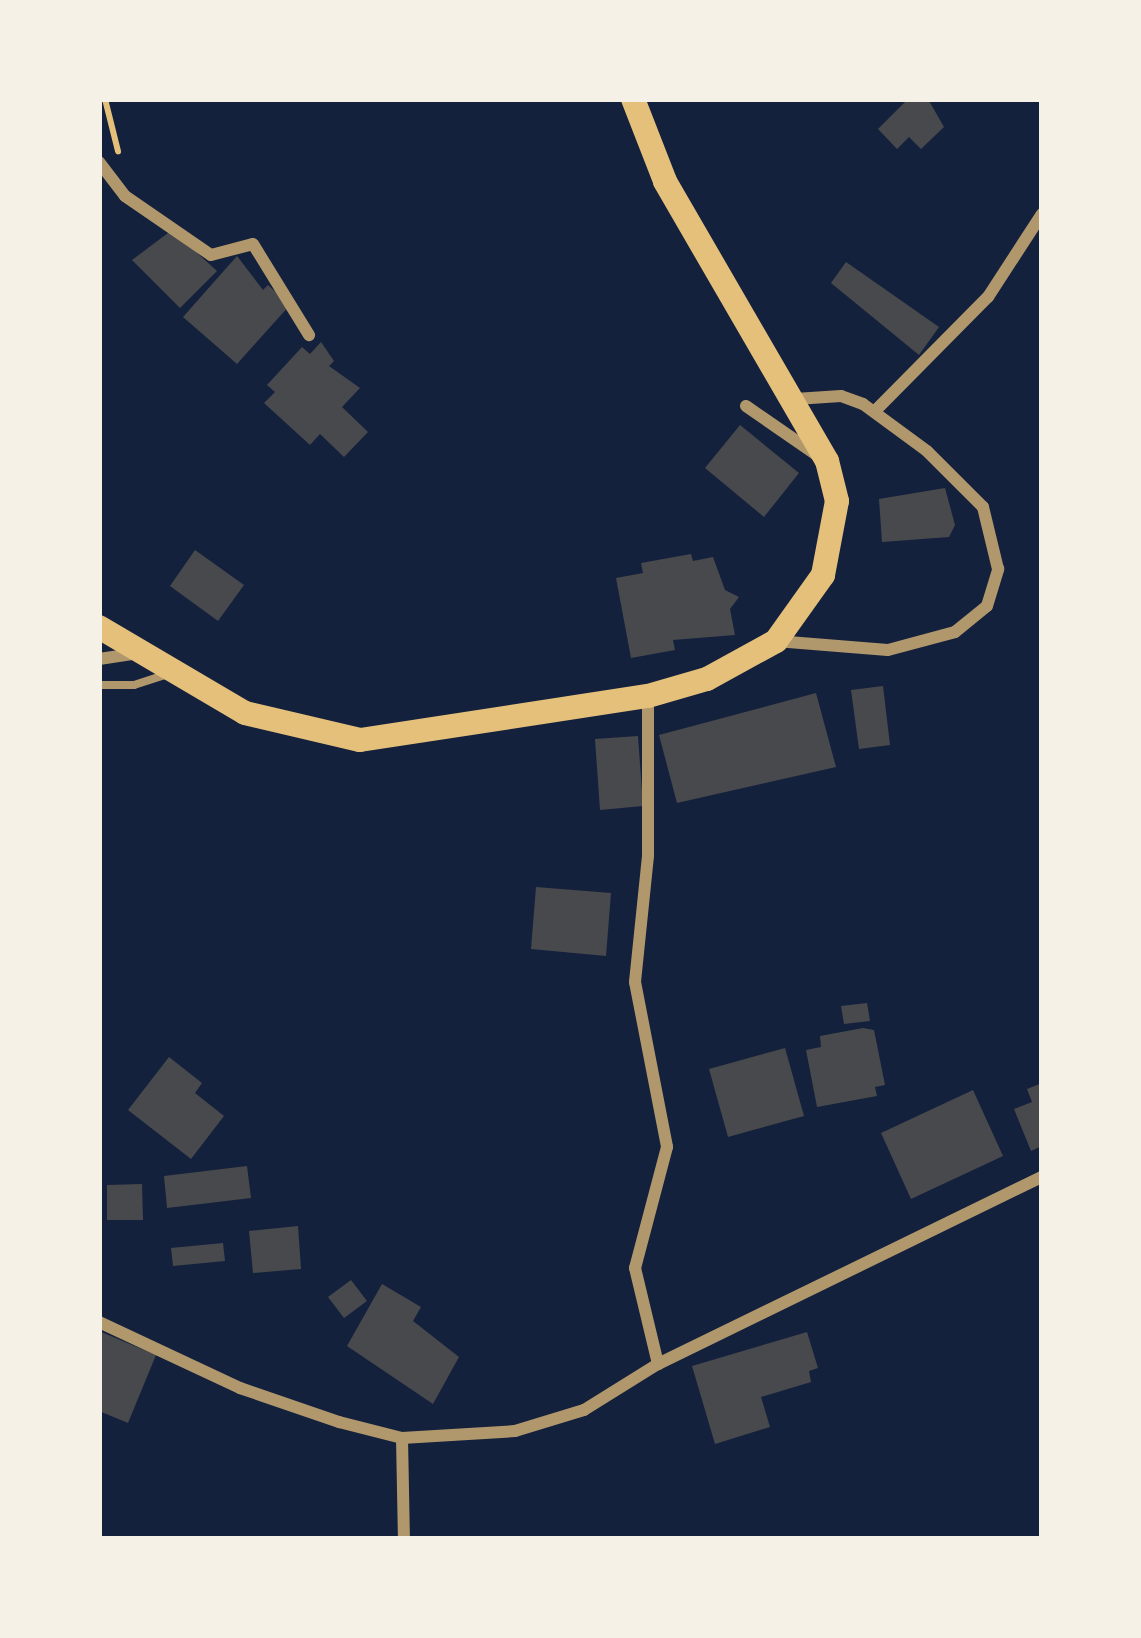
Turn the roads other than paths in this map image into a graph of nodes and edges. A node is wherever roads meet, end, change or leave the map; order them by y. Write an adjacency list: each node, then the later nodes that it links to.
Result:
1 (633, 99): 5 (main road)
2 (99, 162): 4 (street)
3 (1042, 214): 7 (street)
4 (309, 335)
5 (795, 398): 7 (street); 8 (main road)
6 (746, 406): 8 (street)
7 (875, 411): 10 (street)
8 (827, 461): 10 (main road)
9 (99, 627): 11 (main road)
10 (776, 641): 15 (main road)
11 (146, 651): 12 (street); 13 (main road)
12 (99, 659)
13 (176, 671): 14 (lane); 15 (main road)
14 (99, 685)
15 (647, 696): 18 (street)
16 (1042, 1177): 18 (street)
17 (99, 1322): 19 (street)
18 (658, 1364): 19 (street)
19 (402, 1438): 20 (street)
20 (404, 1539)

